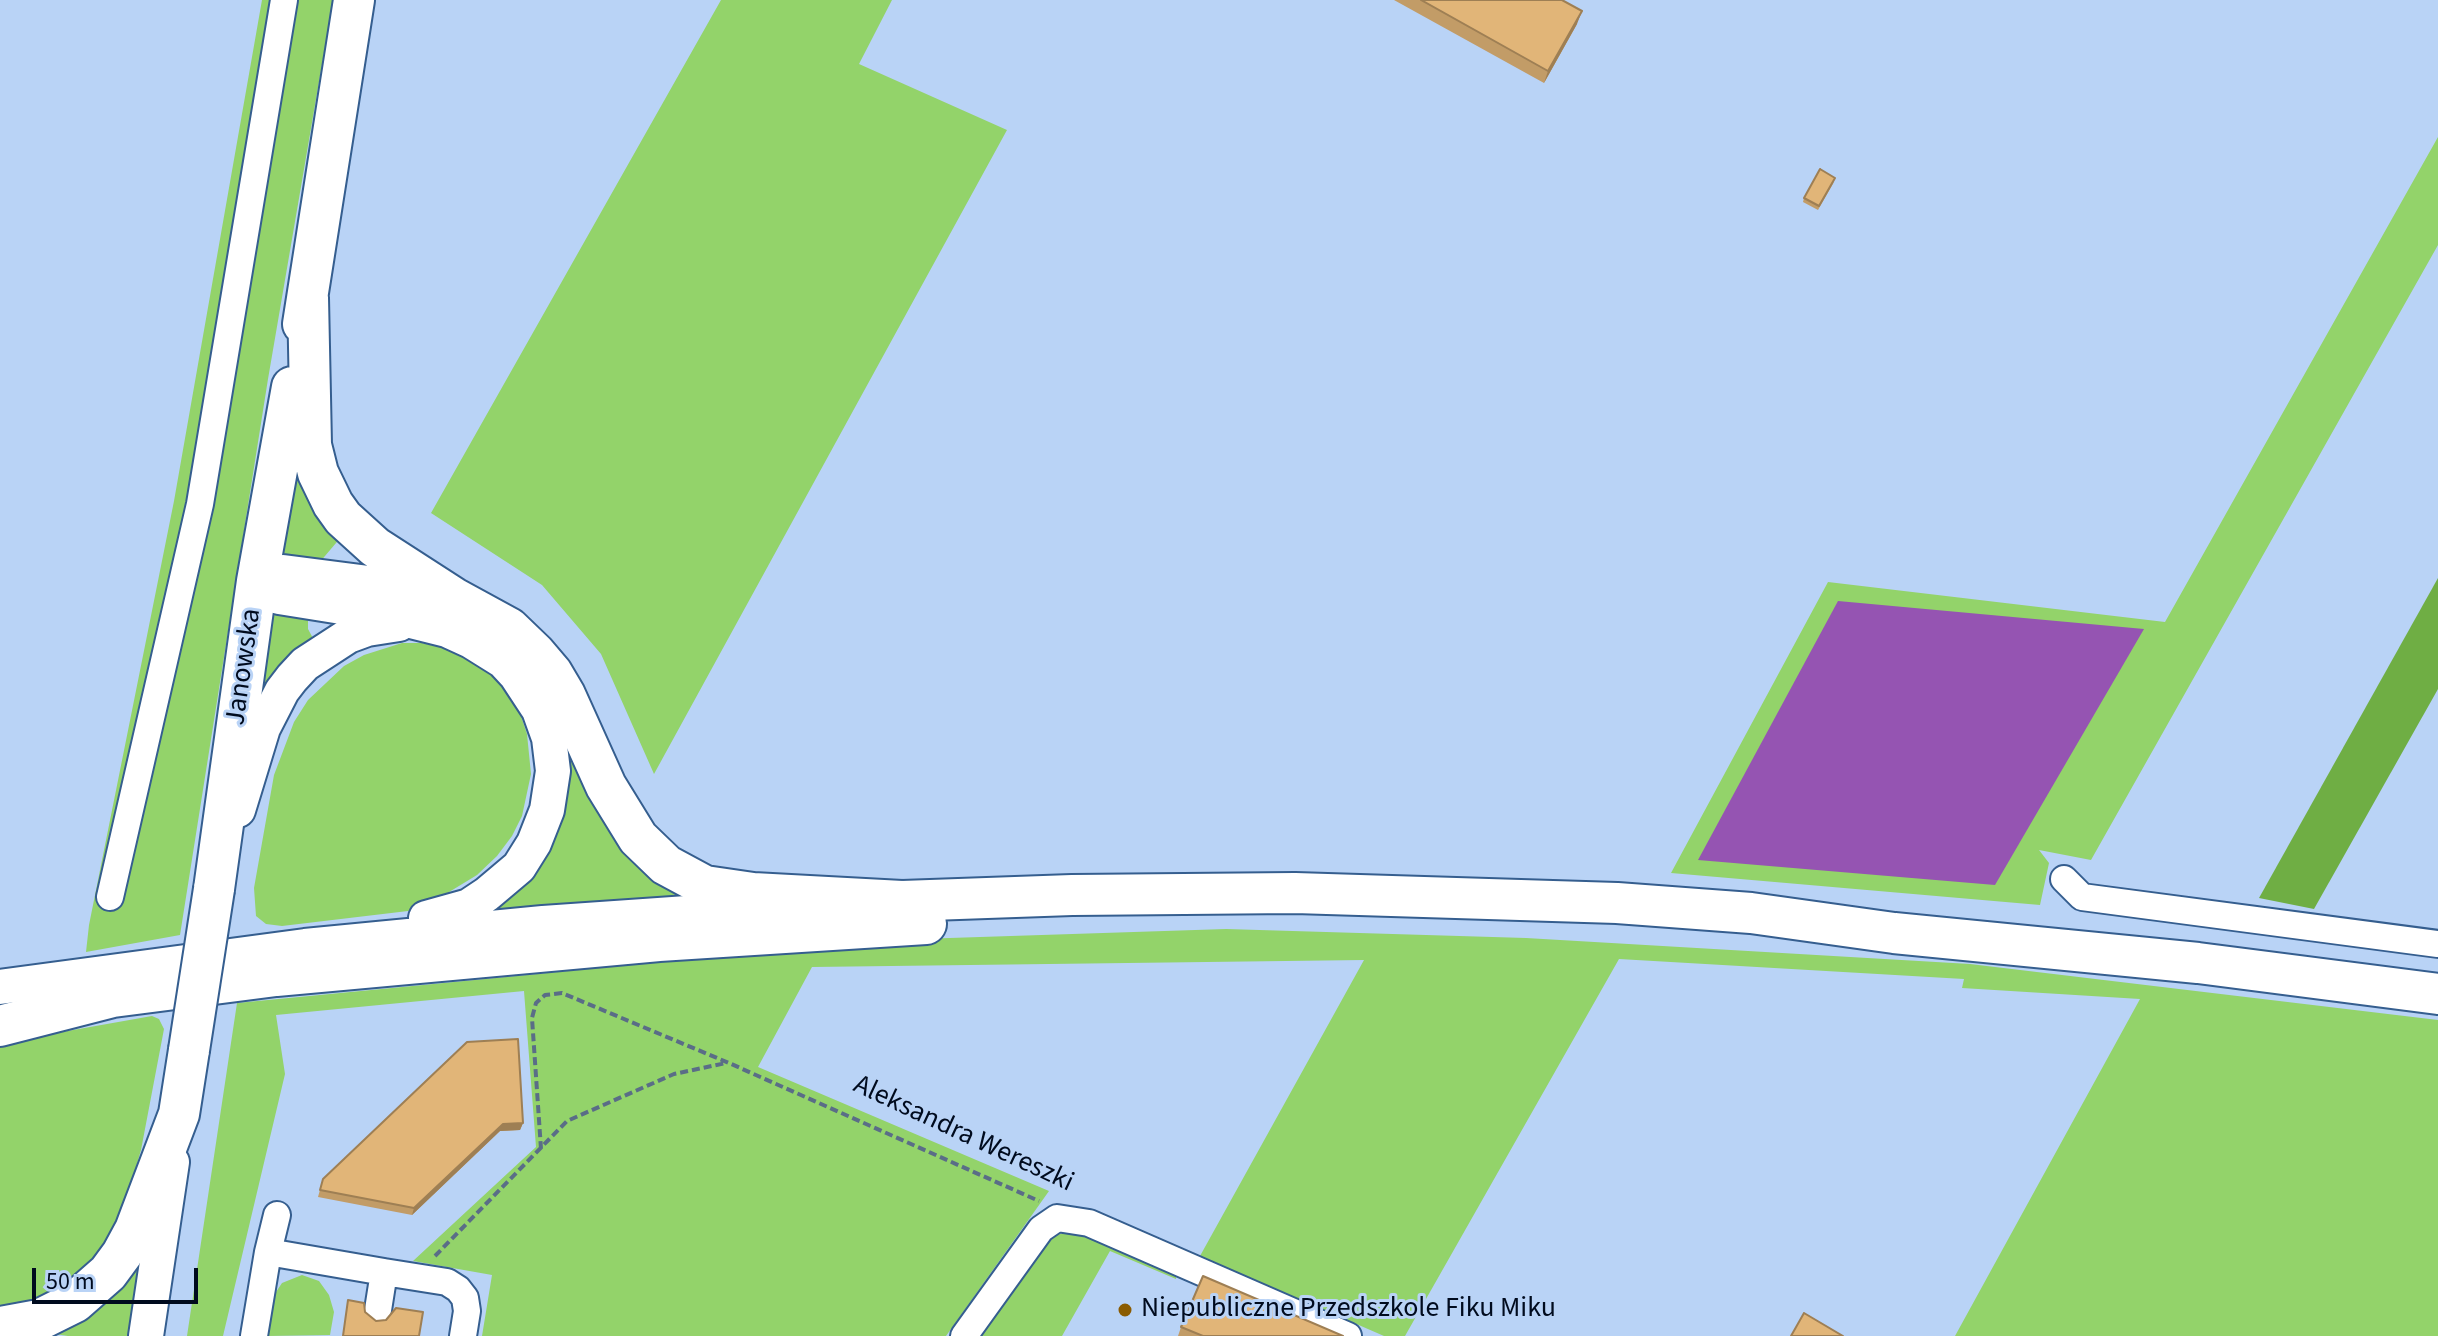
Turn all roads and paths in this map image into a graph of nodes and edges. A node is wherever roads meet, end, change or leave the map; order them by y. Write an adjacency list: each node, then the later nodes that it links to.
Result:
1 (284, 0): 9 (street)
2 (354, 0): 3 (highway, Janowska)
3 (308, 298): 4 (highway, Janowska); 5 (highway)
4 (257, 581): 5 (highway); 6 (main road); 8 (highway, Janowska)
5 (454, 598): 10 (highway)
6 (415, 622): 8 (main road); 13 (main road)
7 (2064, 879): 12 (street)
8 (214, 889): 20 (highway, Janowska, bridge)
9 (110, 897)
10 (902, 901): 11 (highway); 13 (main road)
11 (1894, 933): 15 (highway); 16 (highway)
12 (2438, 944)
13 (305, 946): 14 (main road)
14 (0, 987)
15 (2438, 994)
16 (113, 997): 17 (main road); 18 (highway)
17 (0, 1013)
18 (0, 1026)
19 (729, 1063): 21 (path); 21 (path, Aleksandra Wereszki); 23 (path, Aleksandra Wereszki)
20 (179, 1114): 28 (highway); 30 (main road, Janowska)
21 (541, 1149): 26 (path)
22 (277, 1215): 24 (street)
23 (1057, 1218): 33 (street); 34 (street, Aleksandra Wereszki)
24 (268, 1252): 25 (street); 31 (street)
25 (384, 1272): 26 (street); 27 (street)
26 (415, 1277): 32 (street)
27 (378, 1310)
28 (0, 1329): 29 (highway)
29 (20, 1336)
30 (146, 1336)
31 (254, 1336)
32 (463, 1336)
33 (964, 1336)
34 (1348, 1336)

